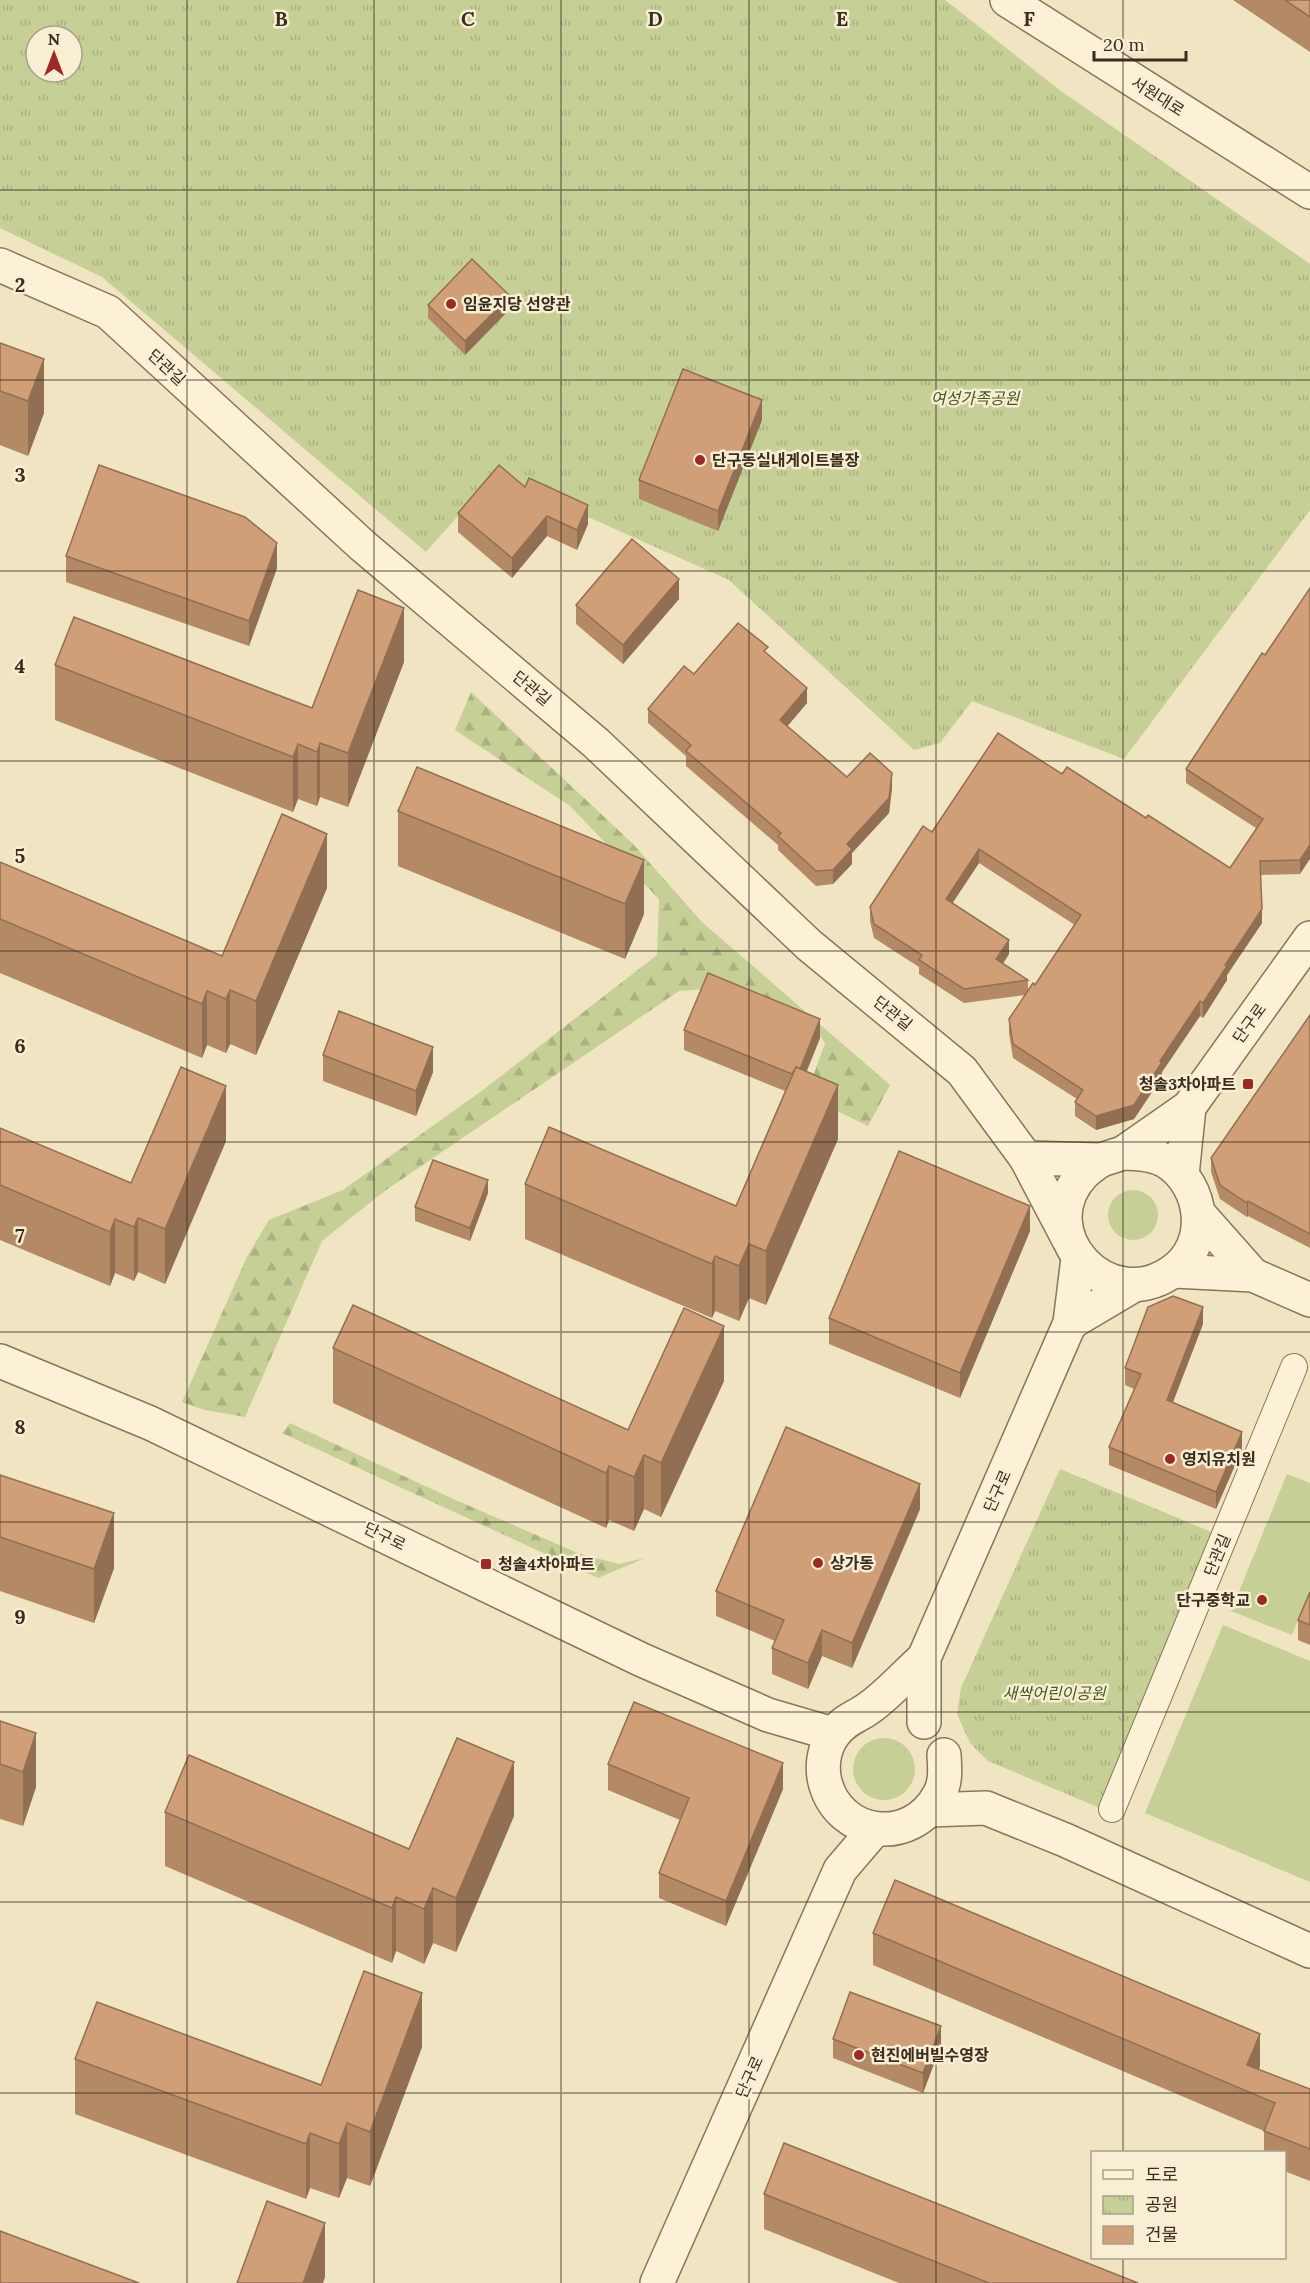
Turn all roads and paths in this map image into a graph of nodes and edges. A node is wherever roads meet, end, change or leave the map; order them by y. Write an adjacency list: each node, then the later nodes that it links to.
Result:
1 (1006, 0): 2 (street, 서원대로)
2 (1310, 192)
3 (0, 265): 7 (street, 단관길)
4 (1310, 938): 5 (street, 단구로)
5 (1189, 1107): 6 (street); 8 (street)
6 (1112, 1156): 7 (street); 8 (street); 10 (street)
7 (1026, 1158): 10 (street, 단관길)
8 (1182, 1174): 9 (street)
9 (1199, 1214): 11 (street); 12 (street)
10 (1073, 1248): 13 (street); 15 (street, 단구로)
11 (1174, 1271): 12 (street); 13 (street)
12 (1253, 1275): 14 (street)
13 (1134, 1285): 15 (street)
14 (1310, 1300)
15 (1070, 1323): 18 (street, 단구로)
16 (0, 1361): 20 (street, 단구로)
17 (1294, 1367): 26 (street, 단관길)
18 (924, 1658): 19 (street); 21 (street)
19 (867, 1710): 21 (street); 22 (street)
20 (768, 1715): 22 (street, 단구로); 24 (street)
21 (924, 1722): 23 (street)
22 (833, 1734): 24 (street)
23 (944, 1755): 25 (street); 27 (street)
24 (823, 1774): 28 (street)
25 (986, 1808): 27 (street); 31 (street)
26 (1112, 1809)
27 (929, 1810): 29 (street)
28 (840, 1811): 29 (street); 30 (street)
29 (875, 1829): 30 (street)
30 (840, 1870): 32 (street, 단구로)
31 (1310, 1951)
32 (657, 2283)

